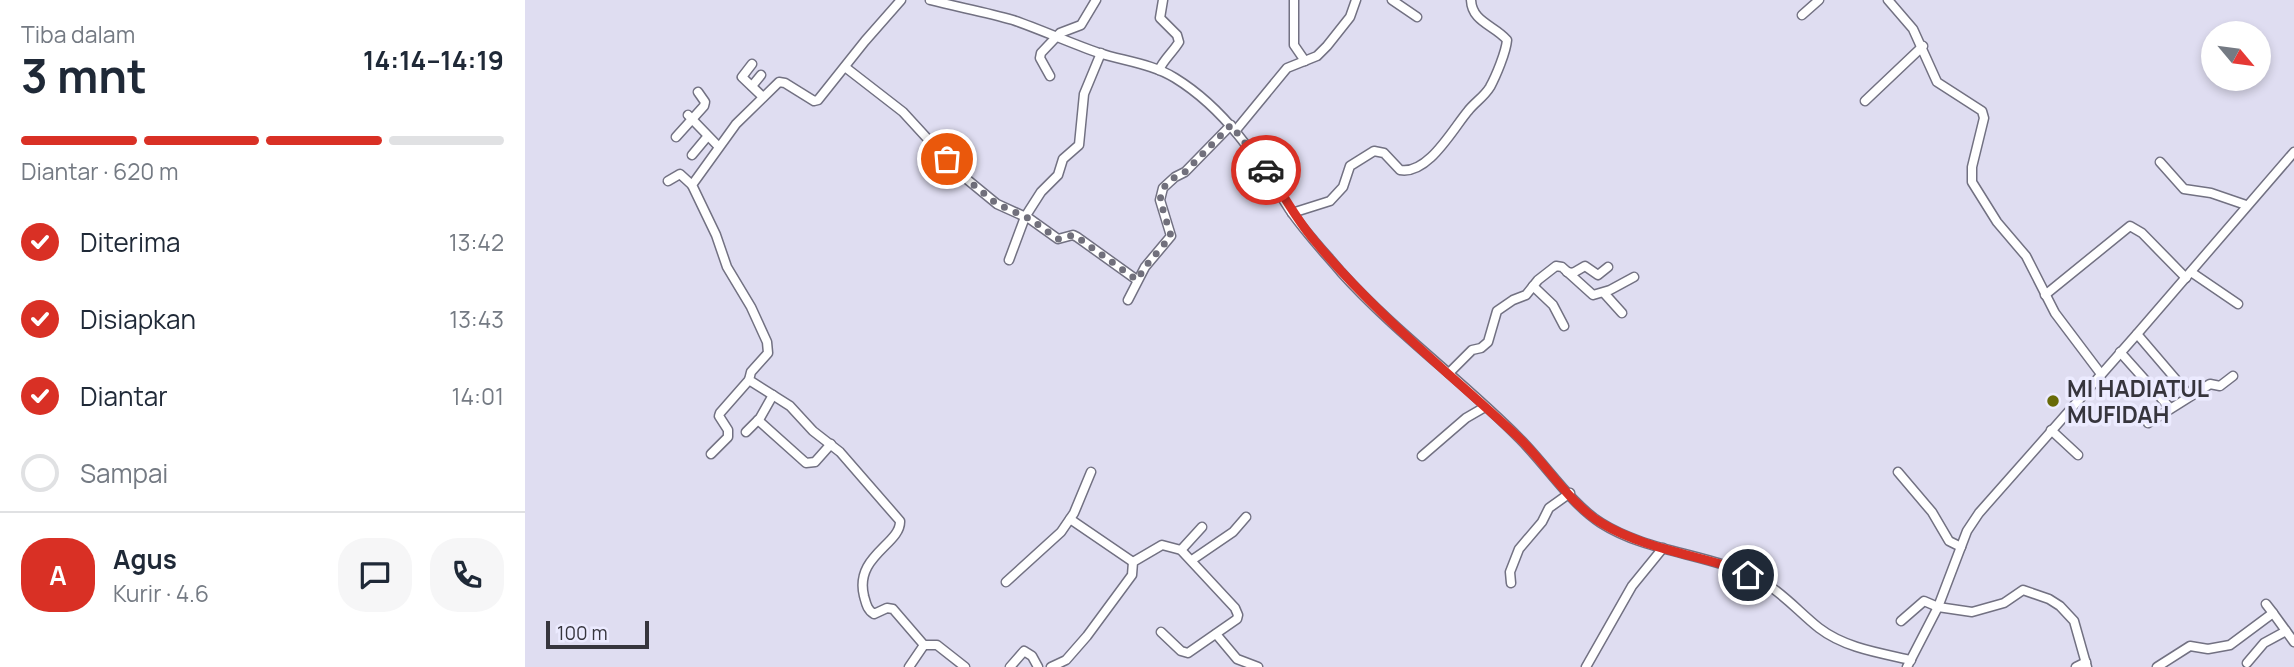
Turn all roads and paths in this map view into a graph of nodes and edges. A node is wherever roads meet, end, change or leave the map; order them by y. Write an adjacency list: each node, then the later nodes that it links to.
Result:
1 (901, 0): 18 (street)
2 (930, 0): 13 (street)
3 (1096, 0): 13 (street)
4 (1163, 0): 19 (street)
5 (1294, 0): 16 (street)
6 (1356, 0): 16 (street)
7 (1392, 0): 12 (street)
8 (1471, 0): 37 (street)
9 (1819, 0): 11 (street)
10 (1888, 0): 14 (street)
11 (1802, 15)
12 (1417, 17)
13 (1056, 37): 15 (street); 21 (street)
14 (1923, 46): 25 (street); 47 (street)
15 (1101, 53): 19 (street); 38 (street)
16 (1305, 61): 27 (street)
17 (752, 64): 22 (street)
18 (845, 67): 24 (street); 38 (street)
19 (1159, 70): 27 (street)
20 (761, 75): 22 (street)
21 (1050, 76)
22 (752, 86): 24 (street)
23 (698, 92): 26 (street)
24 (763, 97): 30 (street)
25 (1865, 101)
26 (690, 118): 28 (street); 29 (street)
27 (1233, 127): 37 (street); 44 (street)
28 (676, 136)
29 (707, 137): 30 (street); 32 (street)
30 (718, 146): 35 (street)
31 (2294, 152): 36 (street)
32 (692, 155)
33 (2160, 162): 36 (street)
34 (669, 181): 35 (street)
35 (692, 185): 57 (street)
36 (2246, 205): 42 (street)
37 (1292, 212): 54 (street)
38 (1025, 217): 39 (street); 44 (street)
39 (1009, 260)
40 (1608, 267): 41 (street)
41 (1567, 272): 45 (street); 46 (street)
42 (2188, 275): 47 (street); 49 (street); 52 (street)
43 (1633, 277): 46 (street)
44 (1137, 280): 48 (street)
45 (1533, 286): 51 (street); 54 (street)
46 (1604, 293): 50 (street)
47 (2045, 295): 55 (street)
48 (1128, 300)
49 (2238, 304)
50 (1622, 313)
51 (1564, 326)
52 (2137, 334): 53 (street); 59 (street)
53 (2120, 352): 55 (street); 61 (street)
54 (1449, 373): 60 (street)
55 (2101, 374): 64 (street)
56 (2233, 376): 59 (street)
57 (749, 380): 58 (street); 67 (street)
58 (773, 395): 62 (street); 66 (street)
59 (2190, 396): 61 (street)
60 (1485, 407): 69 (street); 72 (street)
61 (2169, 408): 63 (street)
62 (758, 420): 65 (street); 66 (street)
63 (2148, 423)
64 (2051, 430): 68 (street); 76 (street)
65 (746, 432)
66 (831, 444): 91 (street)
67 (711, 454)
68 (2078, 455)
69 (1422, 456)
70 (1091, 472): 74 (street)
71 (1898, 472): 76 (street)
72 (1570, 493): 77 (street); 82 (street)
73 (1246, 517): 79 (street)
74 (1070, 519): 80 (street); 81 (street)
75 (1202, 527): 78 (street)
76 (1961, 547): 84 (street)
77 (1663, 548): 93 (street); 101 (street)
78 (1181, 550): 79 (street); 80 (street)
79 (1192, 560): 89 (street)
80 (1133, 562): 99 (street)
81 (1006, 582)
82 (1511, 583)
83 (2266, 604): 85 (street)
84 (1938, 607): 86 (street); 93 (street); 94 (street)
85 (2273, 613): 87 (street); 103 (street)
86 (1901, 621)
87 (2286, 631): 90 (street); 92 (street)
88 (1161, 632): 89 (street)
89 (1216, 634): 100 (street)
90 (2294, 642)
91 (924, 645): 95 (street); 96 (street)
92 (2247, 663)
93 (1909, 664)
94 (2086, 664): 102 (street)
95 (909, 667)
96 (965, 667)
97 (1010, 667): 98 (street)
98 (1038, 667)
99 (1051, 667)
100 (1258, 667)
101 (1586, 667)
102 (2076, 667)
103 (2157, 667)

